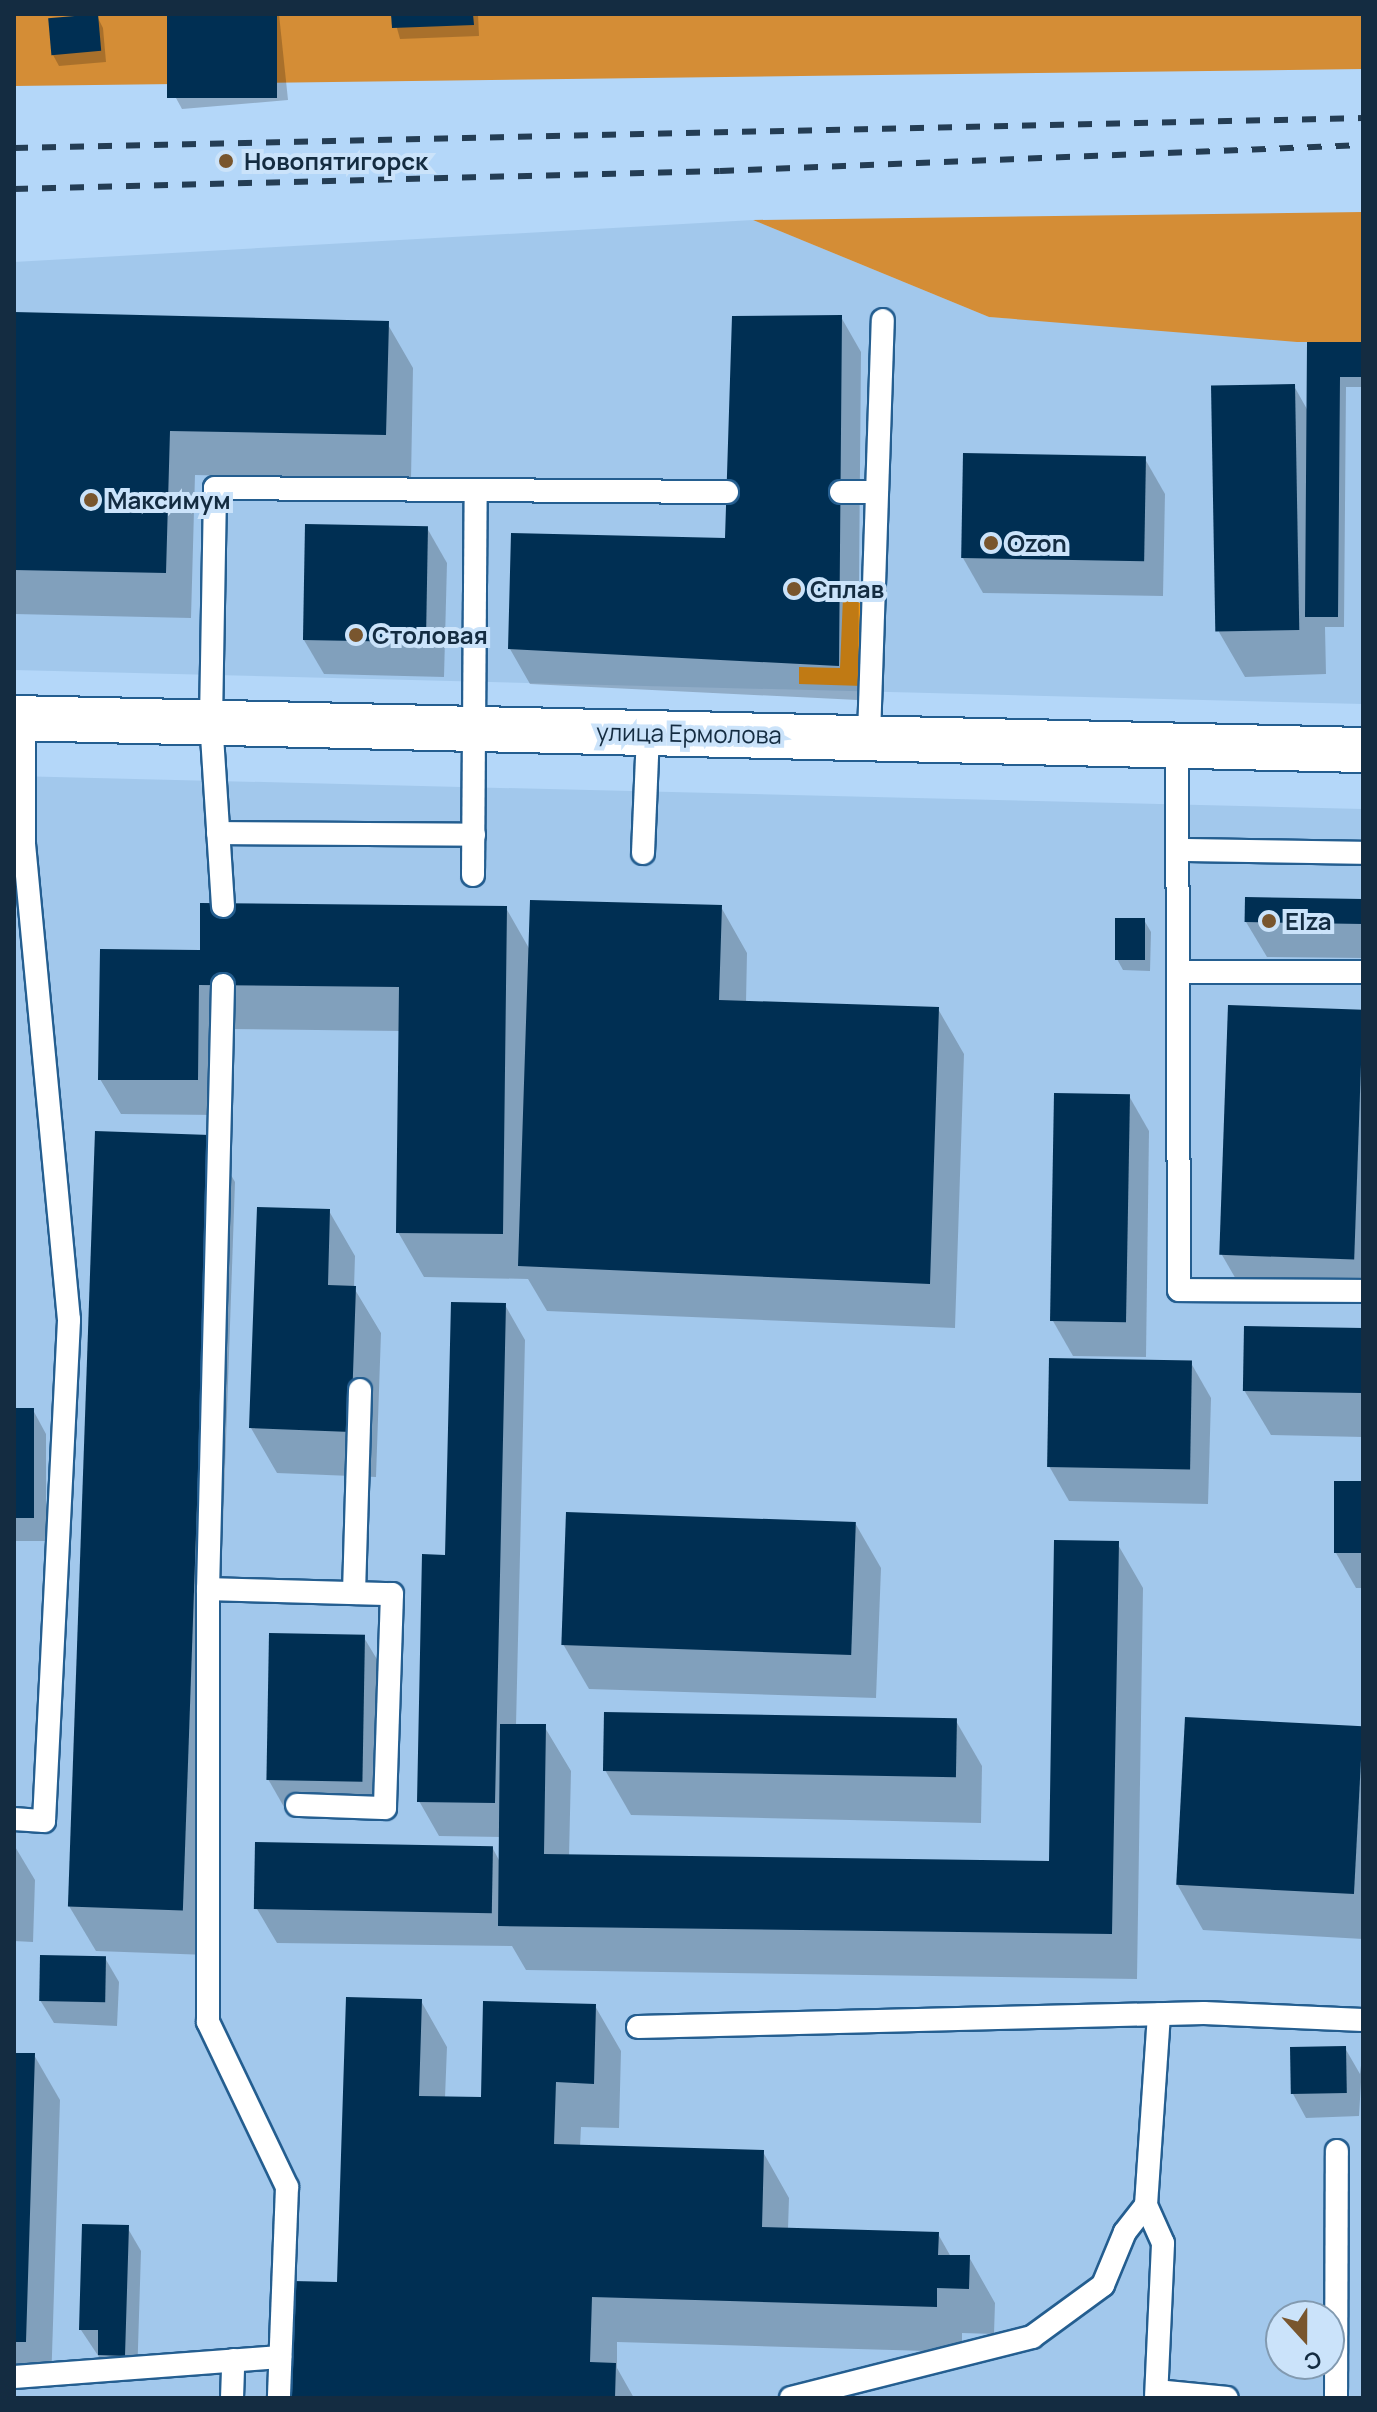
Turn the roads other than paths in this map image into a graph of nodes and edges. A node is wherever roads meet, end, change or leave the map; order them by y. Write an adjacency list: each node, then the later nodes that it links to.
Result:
1 (883, 320): 5 (lane)
2 (476, 491): 3 (lane); 7 (lane); 8 (lane)
3 (727, 492)
4 (841, 492): 5 (lane)
5 (877, 492): 10 (lane)
6 (19, 718): 7 (main road, улица Ермолова); 28 (lane)
7 (211, 721): 8 (main road, улица Ермолова); 13 (lane)
8 (476, 728): 9 (main road, улица Ермолова); 14 (lane)
9 (648, 732): 10 (main road, улица Ермолова); 16 (lane)
10 (869, 736): 11 (main road, улица Ермолова)
11 (1177, 748): 12 (main road, улица Ермолова); 15 (lane)
12 (1363, 750)
13 (218, 833): 14 (lane); 19 (lane)
14 (474, 835): 18 (lane)
15 (1182, 850): 17 (lane); 20 (lane)
16 (643, 853)
17 (1363, 853)
18 (473, 875)
19 (223, 906)
20 (1181, 972): 21 (lane); 23 (lane)
21 (1363, 972)
22 (223, 985): 25 (lane)
23 (1363, 1291)
24 (360, 1390): 26 (lane)
25 (208, 1589): 26 (lane); 34 (lane)
26 (354, 1593): 27 (lane)
27 (297, 1805)
28 (14, 1819)
29 (1159, 2014): 30 (lane); 31 (lane); 33 (lane)
30 (1363, 2020)
31 (638, 2027)
32 (1337, 2151): 42 (lane)
33 (1146, 2205): 37 (lane); 40 (lane)
34 (280, 2357): 35 (lane); 39 (lane)
35 (233, 2360): 36 (lane); 38 (lane)
36 (14, 2377)
37 (1156, 2395): 41 (lane)
38 (232, 2398)
39 (279, 2398)
40 (791, 2398)
41 (1227, 2398)
42 (1336, 2398)

